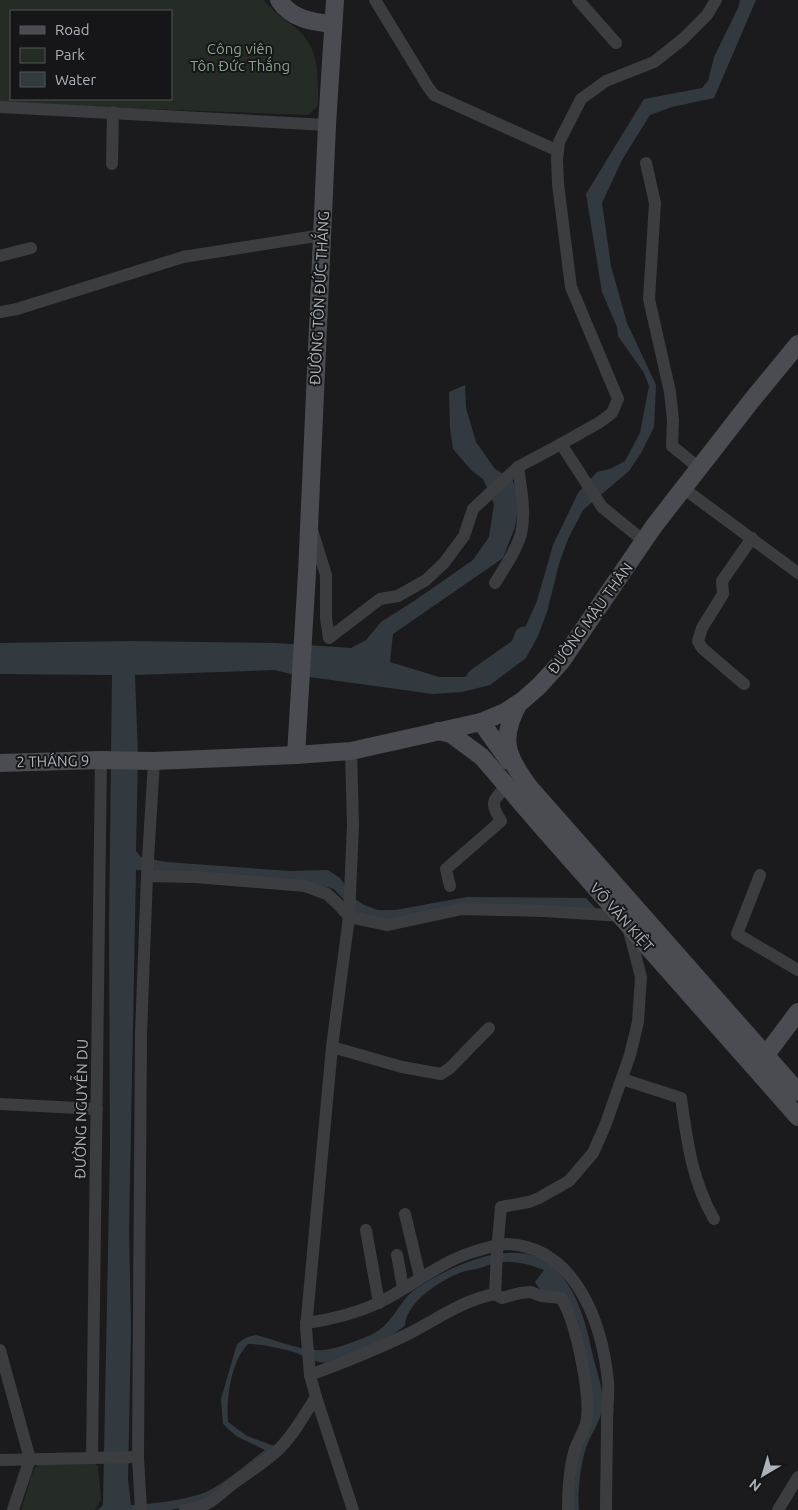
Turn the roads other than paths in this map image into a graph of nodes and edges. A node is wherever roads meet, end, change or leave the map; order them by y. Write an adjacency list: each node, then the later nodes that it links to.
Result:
1 (279, 0): 6 (main road)
2 (335, 0): 6 (main road, ĐƯỜNG TÔN ĐỨC THẮNG)
3 (375, 0): 11 (street)
4 (578, 0): 7 (street)
5 (716, 0): 11 (street)
6 (333, 24): 10 (main road, ĐƯỜNG TÔN ĐỨC THẮNG)
7 (616, 43)
8 (0, 107): 9 (street)
9 (113, 112): 10 (street); 13 (street)
10 (327, 126): 14 (main road, ĐƯỜNG TÔN ĐỨC THẮNG)
11 (558, 151): 19 (street)
12 (646, 163): 21 (street)
13 (112, 164)
14 (322, 235): 17 (street); 23 (main road, ĐƯỜNG TÔN ĐỨC THẮNG)
15 (31, 248): 16 (street)
16 (0, 256)
17 (0, 312)
18 (798, 344): 21 (main road, ĐƯỜNG MẬU THÂN)
19 (561, 444): 20 (street); 25 (street)
20 (518, 467): 23 (street); 27 (street)
21 (699, 468): 22 (main road, ĐƯỜNG MẬU THÂN)
22 (684, 488): 24 (street); 25 (main road, ĐƯỜNG MẬU THÂN)
23 (309, 523): 34 (main road, ĐƯỜNG TÔN ĐỨC THẮNG)
24 (752, 538): 26 (street); 28 (street)
25 (644, 541): 29 (main road, ĐƯỜNG MẬU THÂN)
26 (798, 572)
27 (496, 583)
28 (744, 684)
29 (519, 703): 30 (main road, ĐƯỜNG MẬU THÂN); 38 (main road, VÕ VĂN KIỆT)
30 (481, 722): 31 (main road, ĐƯỜNG MẬU THÂN); 33 (main road); 38 (main road)
31 (437, 731): 32 (main road, ĐƯỜNG MẬU THÂN); 33 (main road, VÕ VĂN KIỆT)
32 (351, 751): 34 (main road, ĐƯỜNG MẬU THÂN); 42 (street)
33 (479, 754): 38 (main road, VÕ VĂN KIỆT)
34 (296, 755): 36 (main road, ĐƯỜNG MẬU THÂN)
35 (104, 760): 36 (main road, 2 THÁNG 9); 37 (main road, 2 THÁNG 9); 52 (street, ĐƯỜNG NGUYỄN DU)
36 (149, 761): 40 (street)
37 (0, 763)
38 (508, 777): 41 (street); 43 (main road, VÕ VĂN KIỆT); 48 (main road, VÕ VĂN KIỆT)
39 (760, 875): 44 (street)
40 (147, 876): 42 (street); 67 (street)
41 (450, 886)
42 (349, 914): 43 (street); 47 (street)
43 (624, 919): 48 (main road, VÕ VĂN KIỆT); 49 (street)
44 (798, 970)
45 (798, 1012): 48 (main road)
46 (489, 1028): 47 (street)
47 (332, 1047): 63 (street)
48 (761, 1062): 50 (main road, VÕ VĂN KIỆT); 53 (main road, VÕ VĂN KIỆT)
49 (622, 1079): 55 (street); 57 (street)
50 (798, 1092)
51 (0, 1104): 52 (street)
52 (97, 1109): 68 (street, ĐƯỜNG NGUYỄN DU)
53 (798, 1117)
54 (405, 1214): 59 (street)
55 (714, 1219)
56 (366, 1230): 62 (street)
57 (497, 1250): 59 (street); 61 (street); 77 (street)
58 (397, 1255): 60 (street)
59 (420, 1277): 60 (street)
60 (403, 1288): 62 (street)
61 (496, 1290): 65 (street); 76 (street)
62 (379, 1303): 63 (street)
63 (306, 1323): 65 (street)
64 (0, 1350): 69 (street)
65 (310, 1372): 66 (street)
66 (316, 1397): 74 (street); 75 (street)
67 (134, 1457): 68 (street); 72 (street)
68 (94, 1458): 69 (street)
69 (30, 1459): 70 (street); 73 (street)
70 (0, 1460)
71 (798, 1477): 78 (street)
72 (140, 1506)
73 (12, 1510)
74 (185, 1510)
75 (353, 1510)
76 (568, 1510)
77 (606, 1510)
78 (778, 1510)

